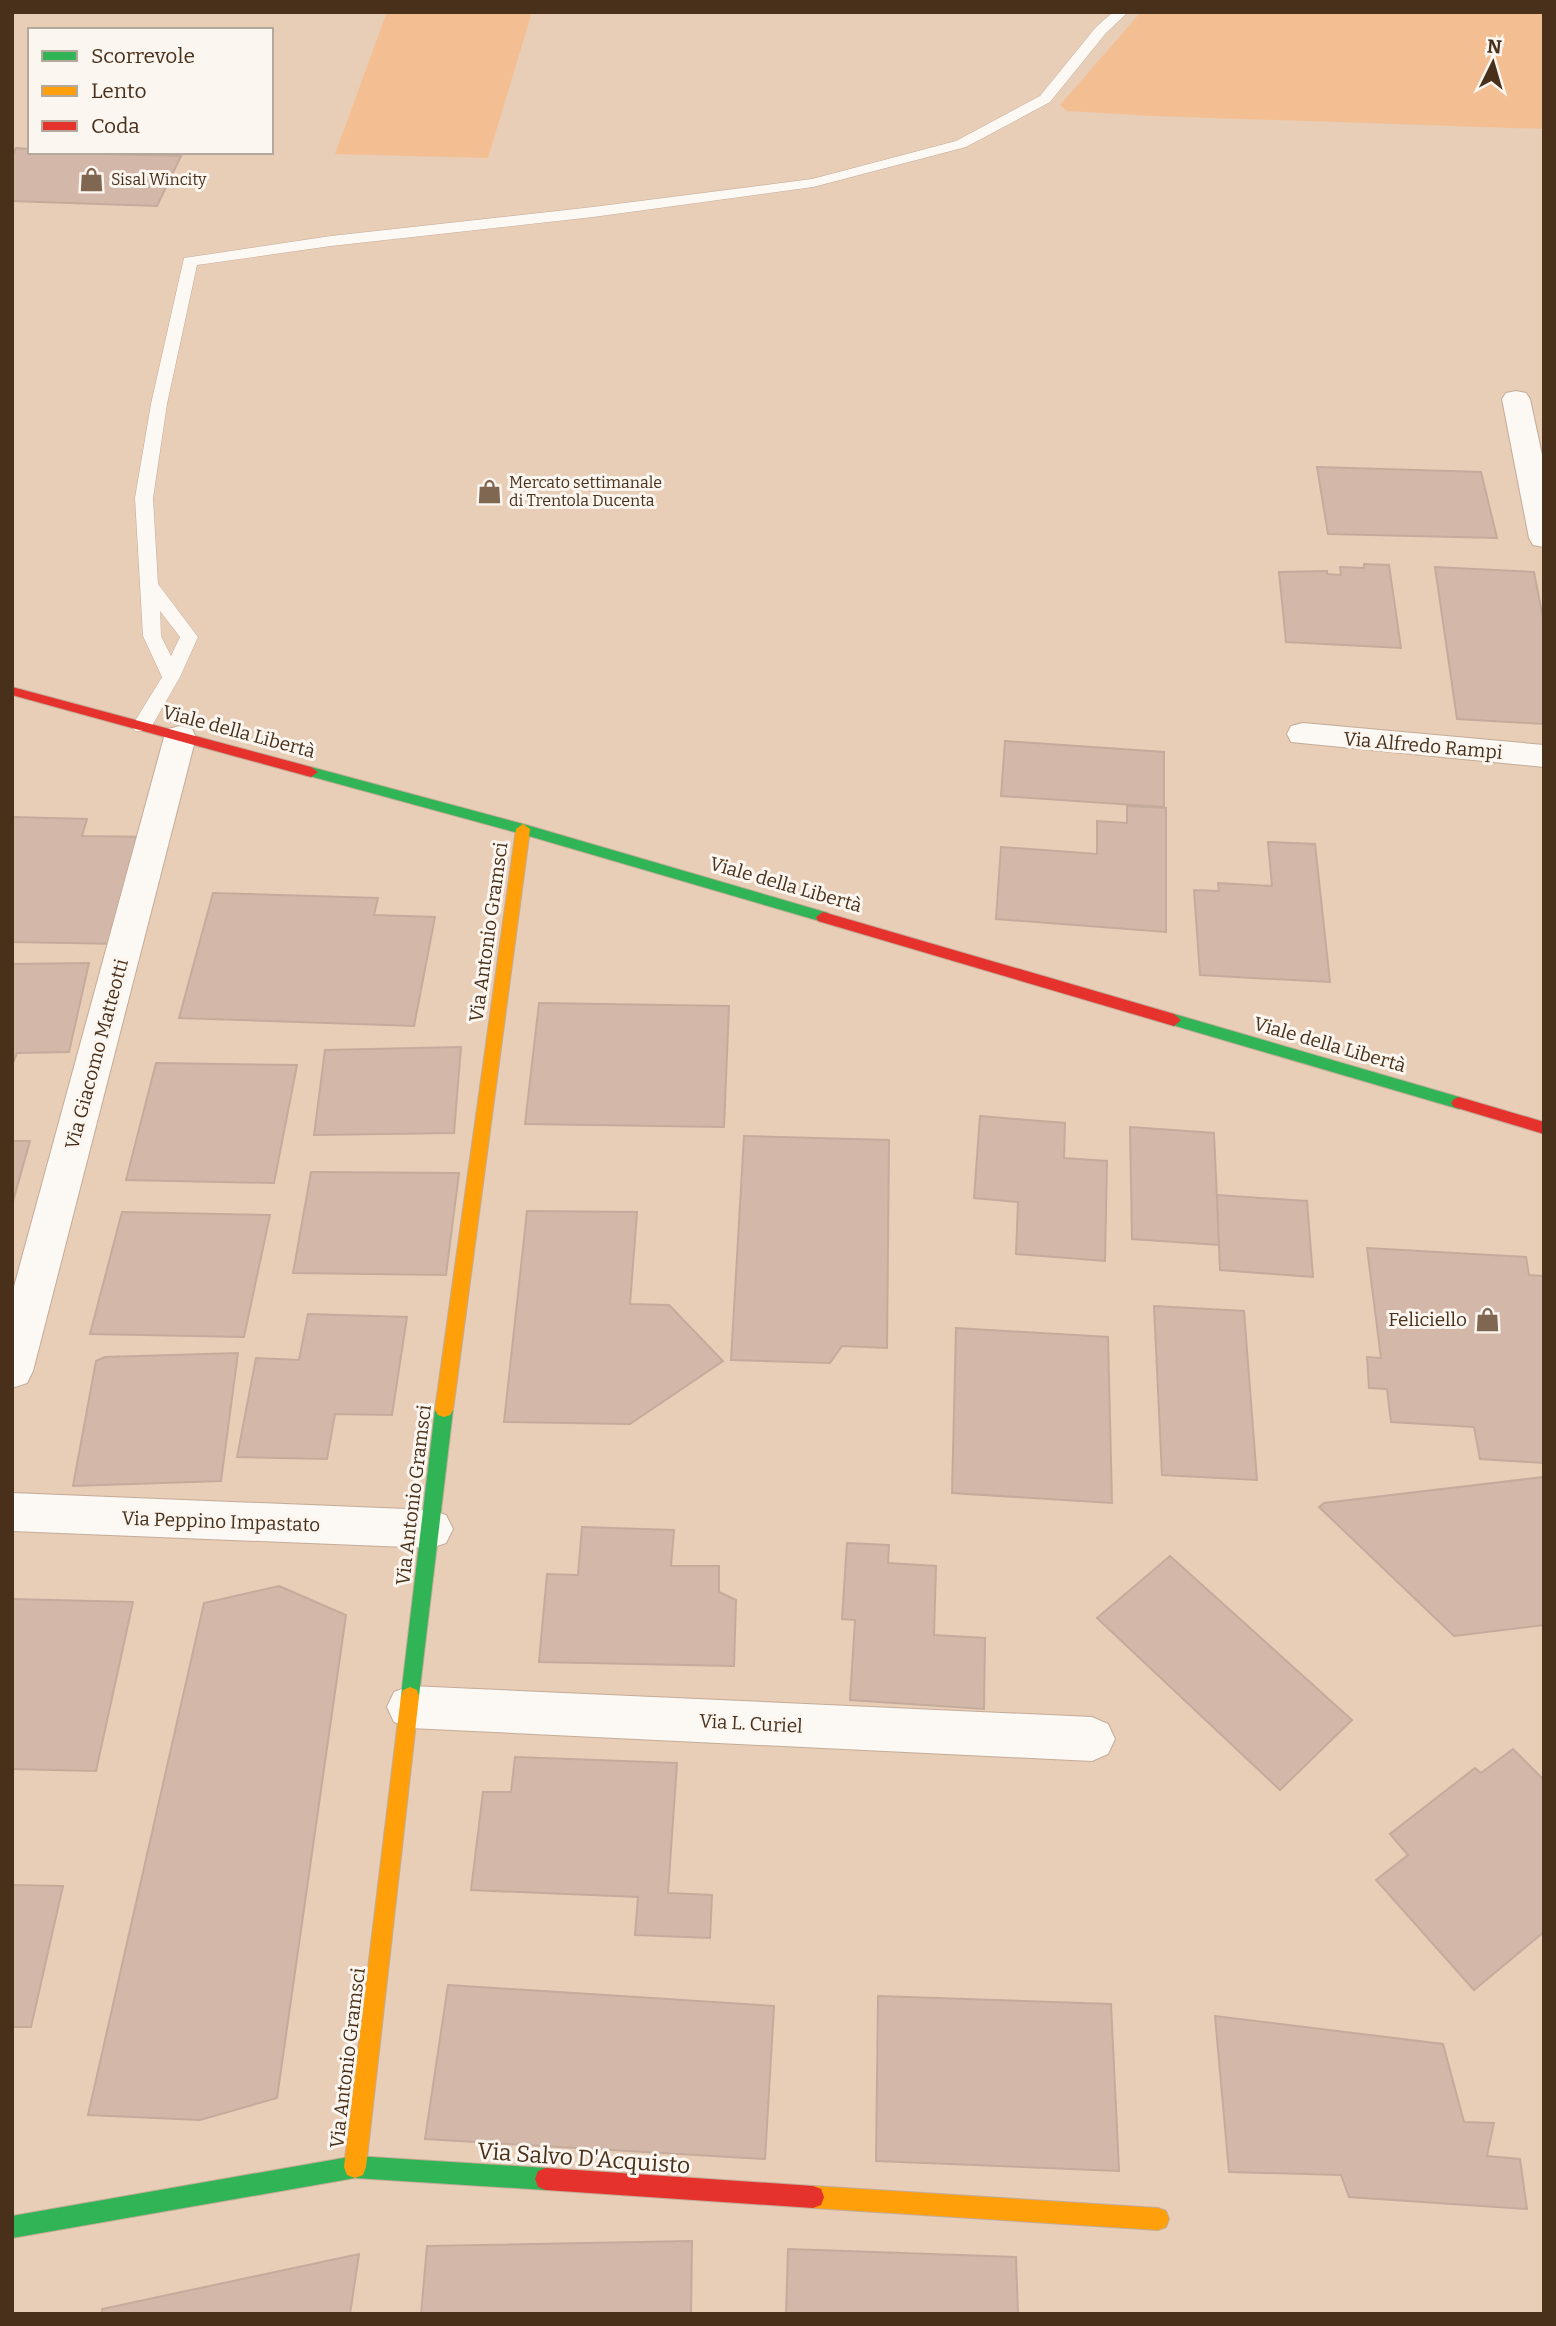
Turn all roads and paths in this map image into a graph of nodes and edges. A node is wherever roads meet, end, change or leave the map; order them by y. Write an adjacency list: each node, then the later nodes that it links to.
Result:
1 (1121, 12): 4 (lane)
2 (1516, 400): 3 (street)
3 (1544, 538)
4 (151, 587): 5 (lane); 5 (lane)
5 (171, 677): 7 (lane)
6 (12, 691): 7 (street, Viale della Libertà)
7 (142, 726): 9 (street, Viale della Libertà)
8 (1303, 734): 10 (street, Via Alfredo Rampi)
9 (180, 737): 11 (street, Viale della Libertà); 13 (street, Via Giacomo Matteotti)
10 (1544, 756)
11 (523, 829): 12 (street, Viale della Libertà); 15 (street, Via Antonio Gramsci)
12 (1544, 1128)
13 (12, 1371)
14 (12, 1512): 15 (street, Via Peppino Impastato)
15 (430, 1529): 16 (street, Via Antonio Gramsci)
16 (410, 1707): 17 (street, Via L. Curiel); 18 (street, Via Antonio Gramsci)
17 (1092, 1739)
18 (355, 2167): 19 (street, Via Salvo D'Acquisto); 20 (street, Via Salvo D'Acquisto)
19 (1158, 2220)
20 (12, 2227)

